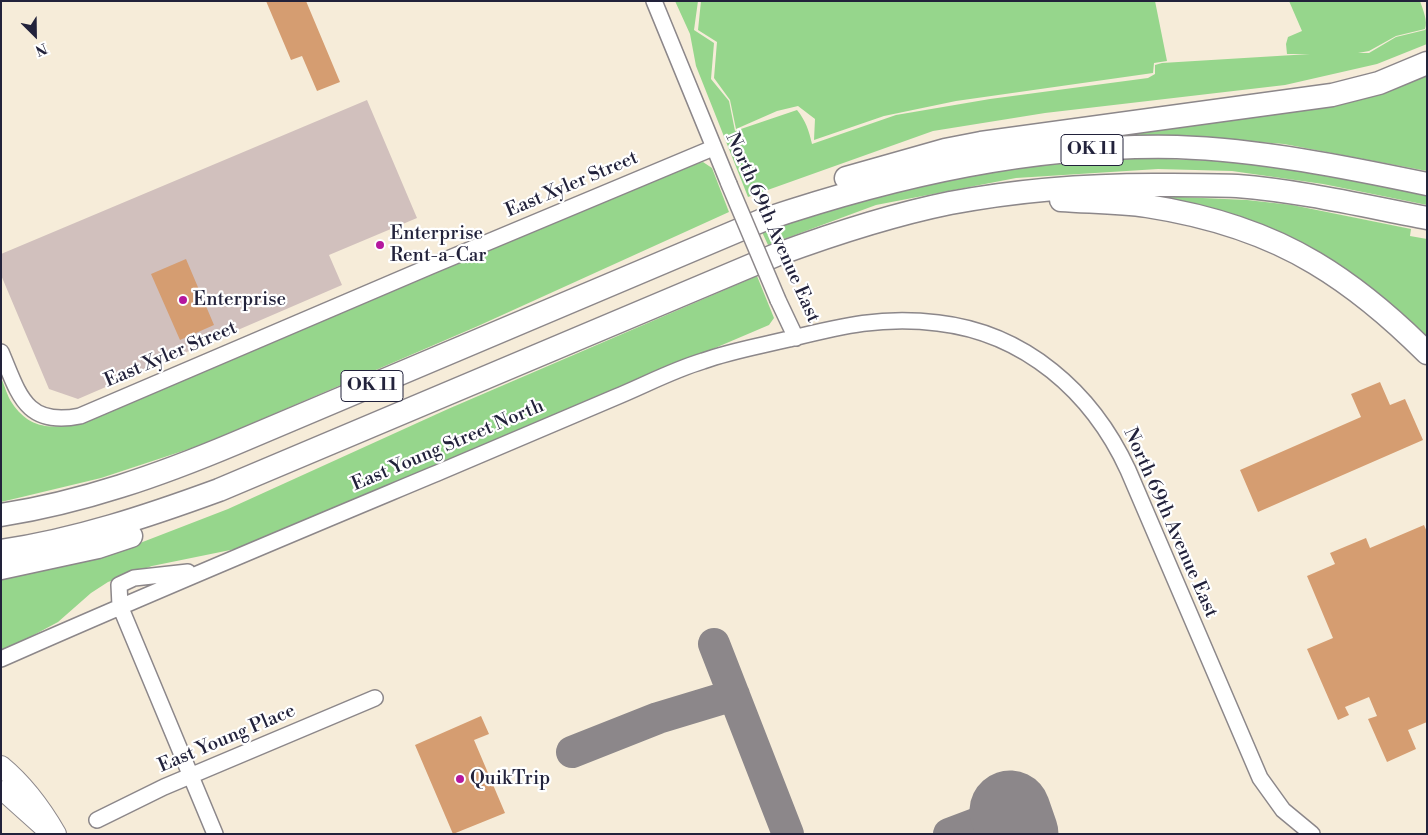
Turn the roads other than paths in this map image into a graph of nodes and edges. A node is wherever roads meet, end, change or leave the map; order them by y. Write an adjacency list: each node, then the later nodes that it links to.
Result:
1 (654, 1): 3 (street, North 69th Avenue East)
2 (1427, 64): 7 (highway)
3 (713, 148): 8 (street, North 69th Avenue East, bridge); 9 (street, East Xyler Street)
4 (1427, 184): 7 (highway, OK 11)
5 (992, 196): 6 (highway, OK 11); 10 (highway); 11 (highway, OK 11)
6 (1427, 218)
7 (763, 220): 12 (highway, OK 11)
8 (796, 338): 15 (street, East Young Street North); 25 (street, North 69th Avenue East)
9 (1, 352)
10 (1427, 353)
11 (360, 431): 13 (highway, OK 11); 14 (highway)
12 (1, 515)
13 (1, 551)
14 (1, 568)
15 (120, 606): 16 (street, East Young Street North); 19 (street)
16 (1, 659)
17 (374, 698): 19 (street, East Young Place)
18 (1, 766): 23 (main road)
19 (191, 776): 21 (street, East Young Place); 24 (street)
20 (1, 791): 22 (main road)
21 (96, 820)
22 (52, 834)
23 (56, 834)
24 (215, 834)
25 (1312, 834)

